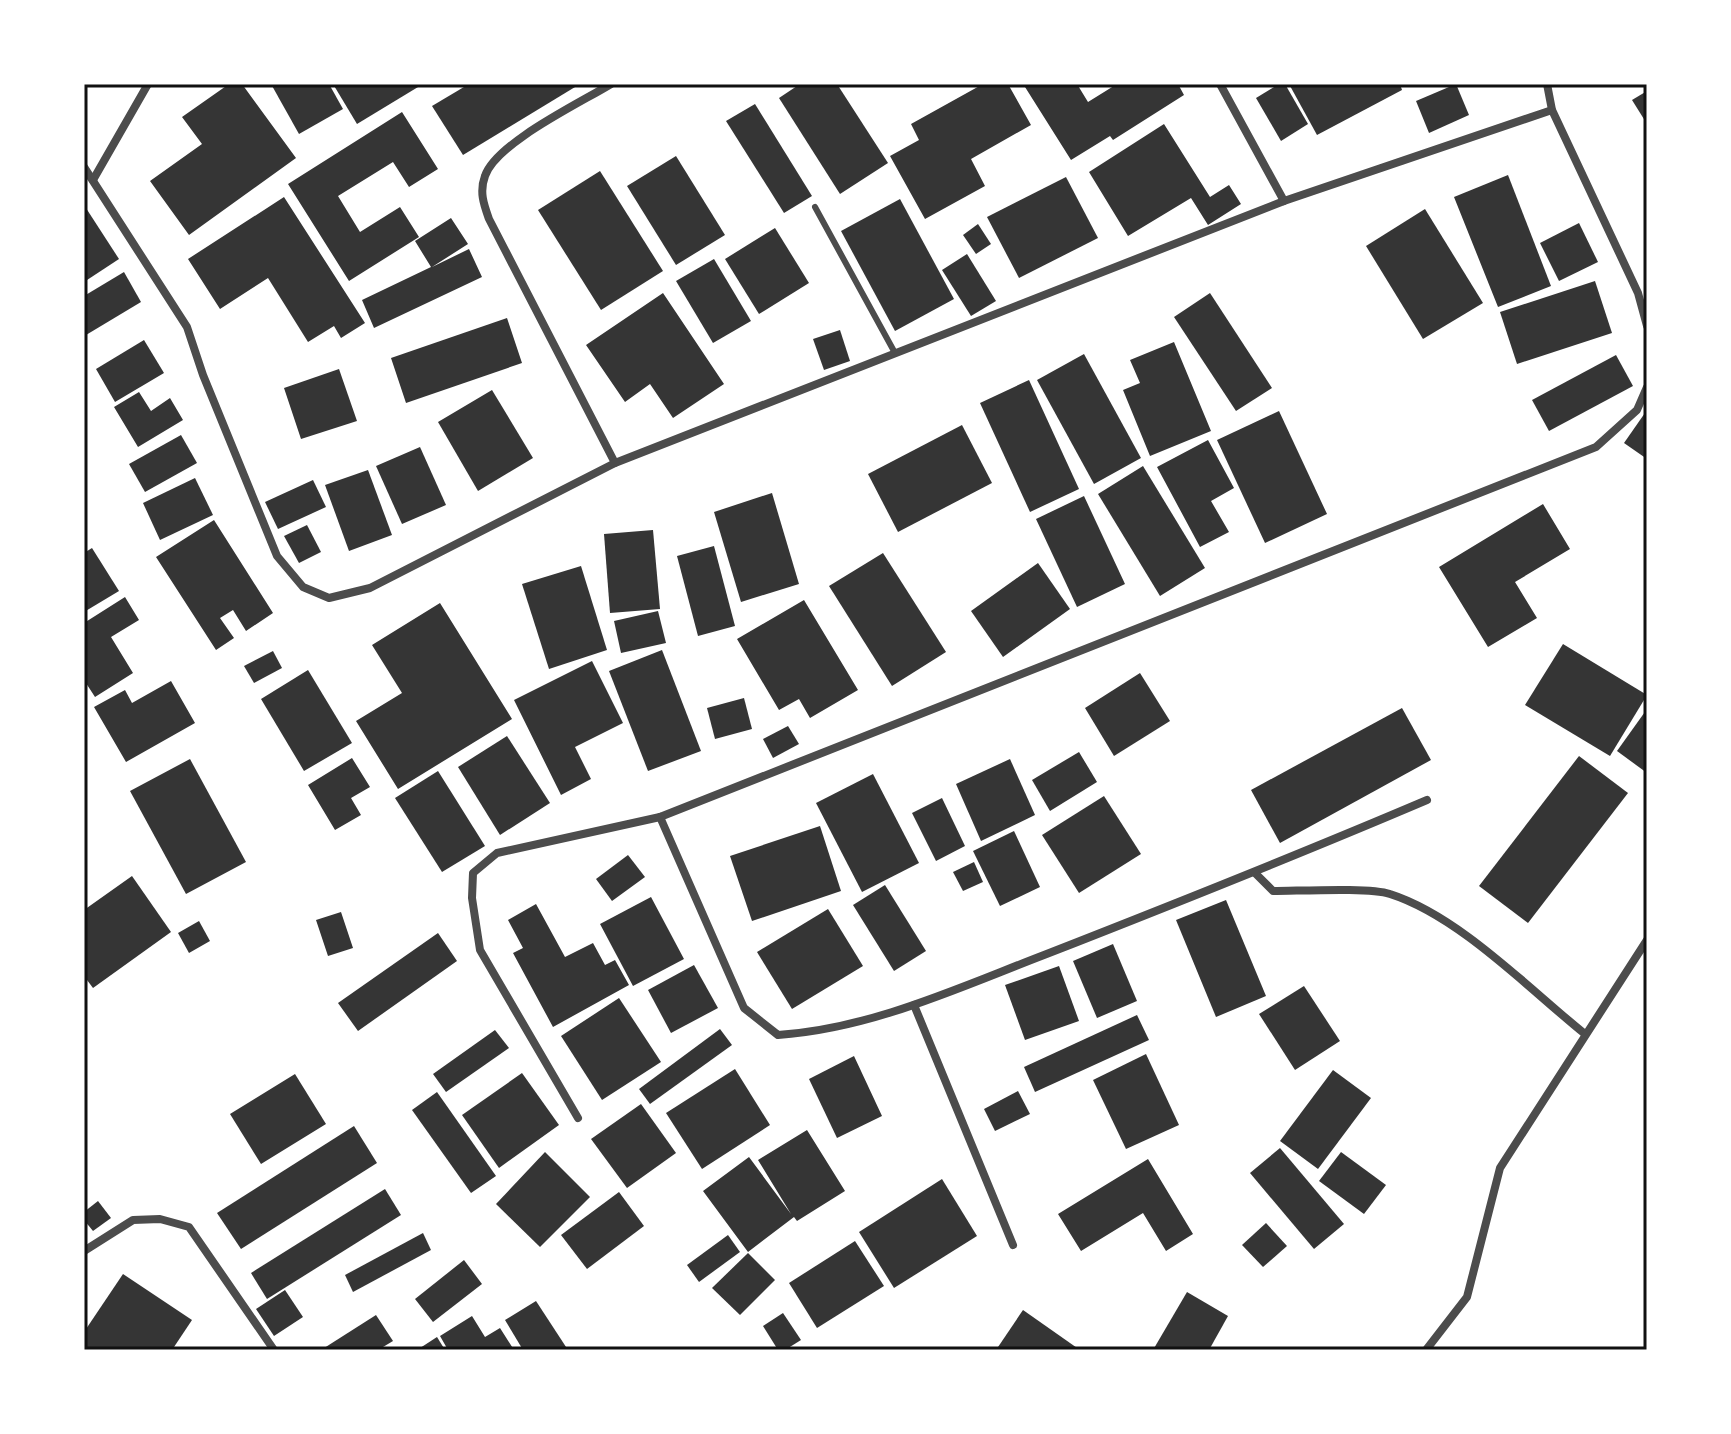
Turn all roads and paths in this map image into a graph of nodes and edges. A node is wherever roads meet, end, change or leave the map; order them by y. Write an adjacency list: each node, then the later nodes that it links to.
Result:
1 (148, 84): 7 (street)
2 (611, 84): 13 (street)
3 (1220, 84): 8 (street)
4 (1547, 84): 5 (street)
5 (1552, 110): 8 (street); 10 (street)
6 (84, 167): 7 (street)
7 (93, 180): 13 (street)
8 (1284, 201): 11 (street)
9 (815, 207): 11 (lane)
10 (1647, 326)
11 (895, 353): 13 (street)
12 (1647, 387): 15 (street)
13 (615, 463)
14 (1427, 800): 16 (street)
15 (660, 817): 18 (street); 20 (street)
16 (1255, 873): 18 (street); 19 (street)
17 (1647, 940): 19 (street)
18 (914, 1005): 21 (street)
19 (1585, 1034): 24 (street)
20 (578, 1118)
21 (1013, 1245)
22 (84, 1251): 23 (street)
23 (274, 1350)
24 (1426, 1350)

